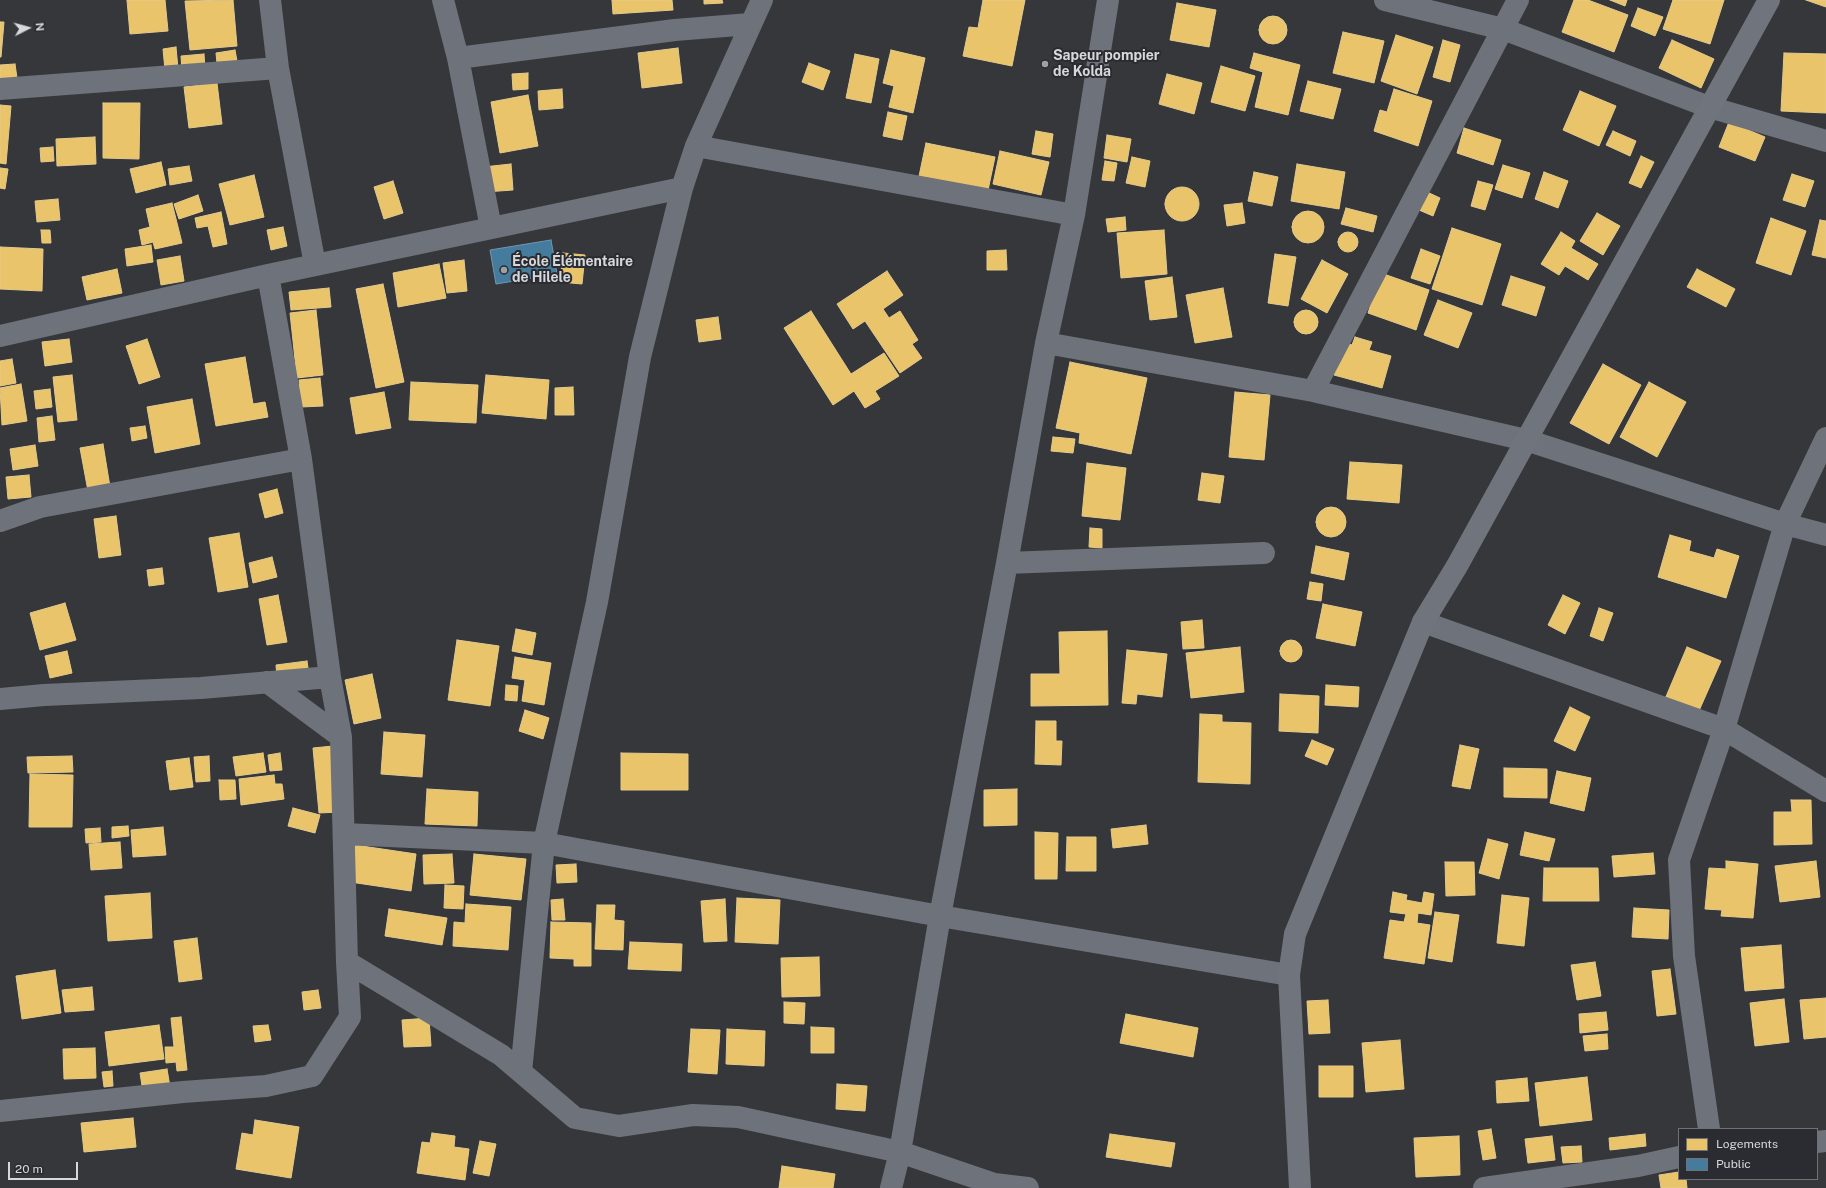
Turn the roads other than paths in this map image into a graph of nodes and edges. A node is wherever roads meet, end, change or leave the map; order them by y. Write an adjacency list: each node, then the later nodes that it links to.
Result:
1 (270, 0): 11 (street)
2 (443, 0): 10 (street)
3 (762, 0): 8 (street)
4 (1108, 0): 17 (street)
5 (1385, 0): 9 (street)
6 (1518, 0): 9 (street)
7 (1769, 0): 13 (street)
8 (750, 24): 10 (street); 15 (street)
9 (1503, 29): 13 (street); 23 (street)
10 (458, 58): 18 (street)
11 (278, 68): 12 (street); 19 (street)
12 (0, 89)
13 (1709, 107): 14 (street); 25 (street)
14 (1826, 141)
15 (696, 146): 16 (street); 17 (street)
16 (682, 188): 18 (street); 40 (street)
17 (1074, 215): 22 (street)
18 (491, 228): 19 (street)
19 (315, 265): 20 (street)
20 (268, 275): 21 (street); 26 (street)
21 (0, 336)
22 (1046, 343): 23 (street); 31 (street)
23 (1313, 391): 25 (street)
24 (1826, 438): 28 (street)
25 (1526, 440): 28 (street); 32 (street)
26 (301, 459): 27 (street); 33 (street)
27 (0, 521)
28 (1785, 524): 29 (street); 36 (street)
29 (1826, 535)
30 (1264, 553): 31 (street)
31 (1007, 563): 41 (street)
32 (1424, 622): 36 (street); 43 (street)
33 (330, 677): 34 (street); 37 (street)
34 (267, 682): 35 (street); 37 (street)
35 (0, 699)
36 (1724, 729): 38 (street); 46 (street)
37 (341, 737): 39 (street)
38 (1826, 791)
39 (344, 834): 40 (street); 42 (street)
40 (544, 842): 41 (street); 44 (street)
41 (940, 916): 43 (street); 47 (street)
42 (347, 962): 44 (street); 45 (street)
43 (1289, 975): 51 (street)
44 (521, 1072): 47 (street)
45 (0, 1110)
46 (1709, 1128)
47 (900, 1152): 49 (street); 50 (street)
48 (1678, 1157): 52 (street)
49 (891, 1188)
50 (1028, 1188)
51 (1300, 1188)
52 (1484, 1188)

